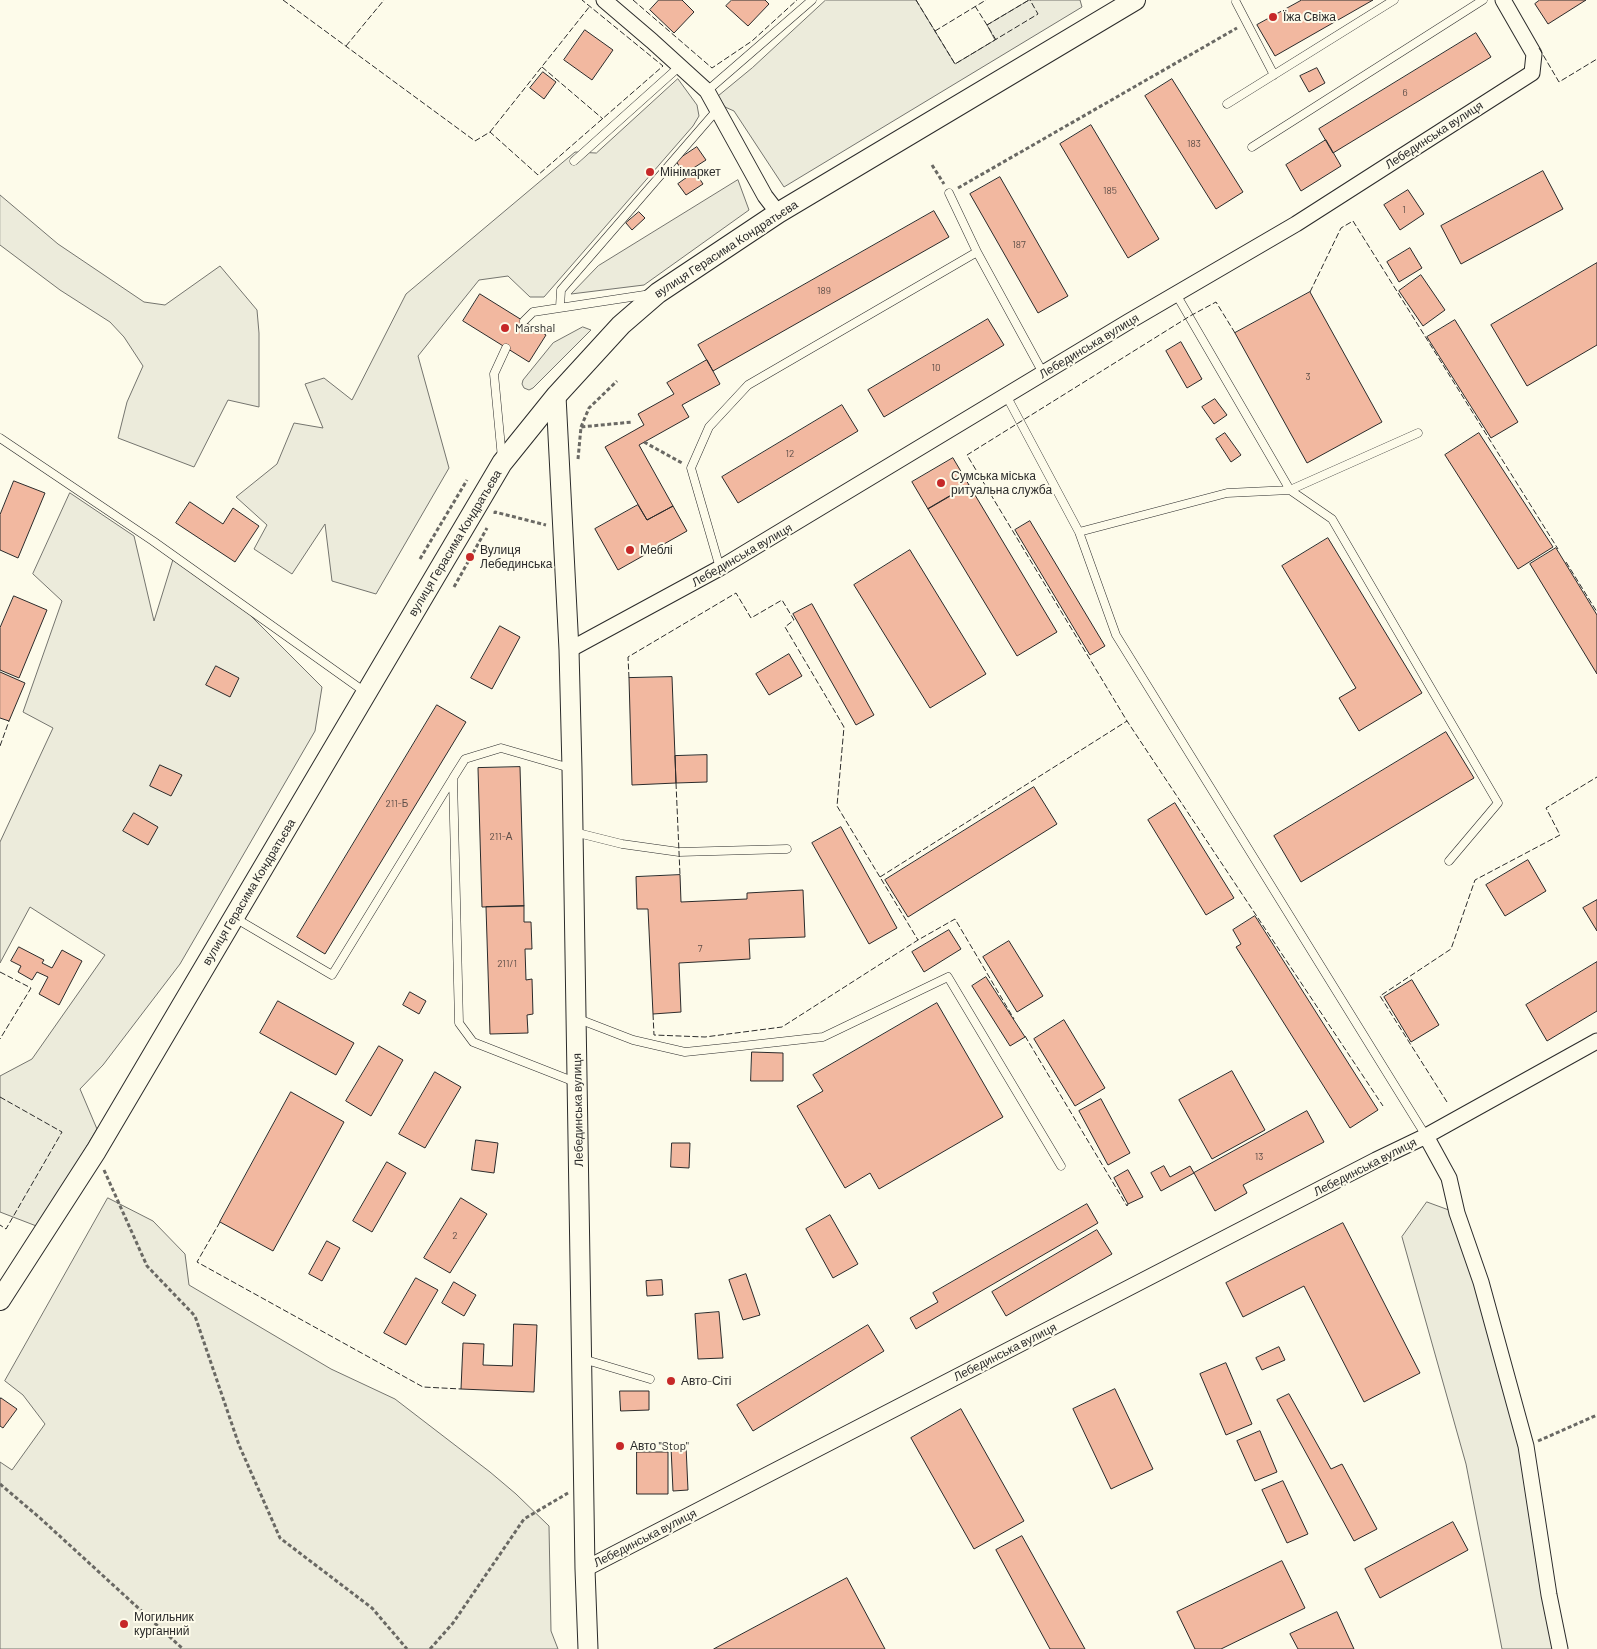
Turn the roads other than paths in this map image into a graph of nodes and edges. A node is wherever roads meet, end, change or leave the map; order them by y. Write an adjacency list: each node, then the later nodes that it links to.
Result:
1 (604, 0): 8 (street)
2 (812, 0): 10 (lane)
3 (1135, 0): 16 (main road, вулиця Герасима Кондратьєва)
4 (1394, 0): 9 (lane)
5 (1483, 0): 13 (lane)
6 (1503, 0): 19 (street, Лебединська вулиця)
7 (1237, 1): 9 (lane)
8 (680, 66): 10 (street); 14 (lane)
9 (1274, 75): 11 (lane)
10 (707, 91): 12 (street)
11 (1227, 104)
12 (718, 110): 16 (street); 20 (lane)
13 (1252, 147)
14 (574, 161)
15 (949, 193): 17 (lane)
16 (778, 213): 18 (main road, вулиця Герасима Кондратьєва)
17 (977, 252): 23 (lane); 31 (lane)
18 (658, 293): 20 (lane); 24 (main road, вулиця Герасима Кондратьєва)
19 (1176, 294): 23 (street, Лебединська вулиця); 29 (lane)
20 (560, 307): 21 (lane)
21 (524, 321)
22 (506, 348): 28 (lane)
23 (1043, 373): 25 (street, Лебединська вулиця)
24 (556, 396): 28 (main road, вулиця Герасима Кондратьєва); 32 (street, Лебединська вулиця)
25 (1007, 396): 30 (lane); 31 (street, Лебединська вулиця)
26 (1418, 433): 29 (lane)
27 (0, 438): 33 (lane)
28 (502, 463): 33 (main road, вулиця Герасима Кондратьєва)
29 (1290, 490): 30 (lane); 38 (lane)
30 (1079, 532): 43 (lane)
31 (720, 568): 32 (street, Лебединська вулиця)
32 (569, 650): 34 (street, Лебединська вулиця)
33 (367, 693): 39 (main road, вулиця Герасима Кондратьєва)
34 (572, 768): 35 (lane); 36 (street, Лебединська вулиця)
35 (453, 778): 39 (lane); 42 (lane)
36 (574, 832): 37 (lane); 40 (street, Лебединська вулиця)
37 (787, 849)
38 (1449, 861)
39 (234, 917): 45 (main road, вулиця Герасима Кондратьєва)
40 (576, 1018): 42 (street, Лебединська вулиця); 44 (lane)
41 (1597, 1040): 43 (street, Лебединська вулиця)
42 (577, 1083): 46 (street, Лебединська вулиця)
43 (1426, 1136): 48 (street, Лебединська вулиця); 50 (street)
44 (1061, 1166)
45 (0, 1300)
46 (581, 1358): 47 (lane); 48 (street, Лебединська вулиця)
47 (650, 1379)
48 (585, 1569): 49 (street, Лебединська вулиця)
49 (588, 1649)
50 (1560, 1649)

